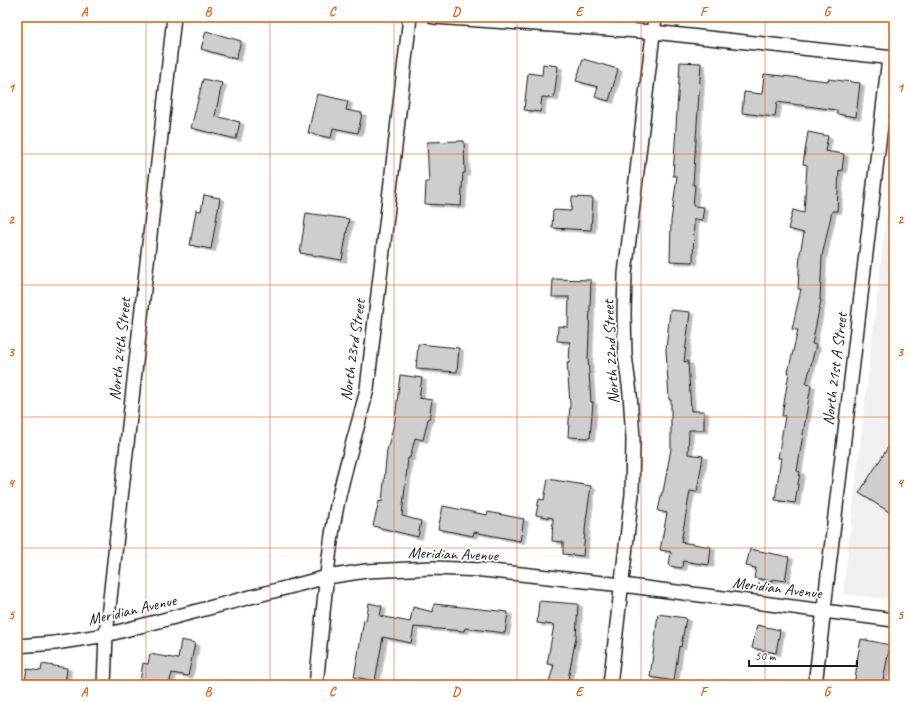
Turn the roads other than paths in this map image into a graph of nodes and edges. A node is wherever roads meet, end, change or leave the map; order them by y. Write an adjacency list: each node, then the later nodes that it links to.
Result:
1 (174, 17): 11 (street, North 24th Street)
2 (410, 17): 7 (street, North 23rd Street)
3 (434, 17): 5 (street)
4 (655, 17): 5 (street, North 22nd Street)
5 (653, 32): 6 (street); 8 (street, North 22nd Street)
6 (892, 58): 9 (street, North 21st A Street)
7 (327, 577): 8 (street, Meridian Avenue); 11 (street, Meridian Avenue); 14 (street, North 23rd Street)
8 (622, 585): 9 (street, Meridian Avenue); 15 (street, North 22nd Street)
9 (823, 611): 10 (street, Meridian Avenue); 16 (street, North 21st A Street)
10 (894, 620)
11 (106, 635): 12 (street, Meridian Avenue); 13 (street, North 24th Street)
12 (17, 646)
13 (104, 685)
14 (316, 685)
15 (610, 685)
16 (815, 685)

